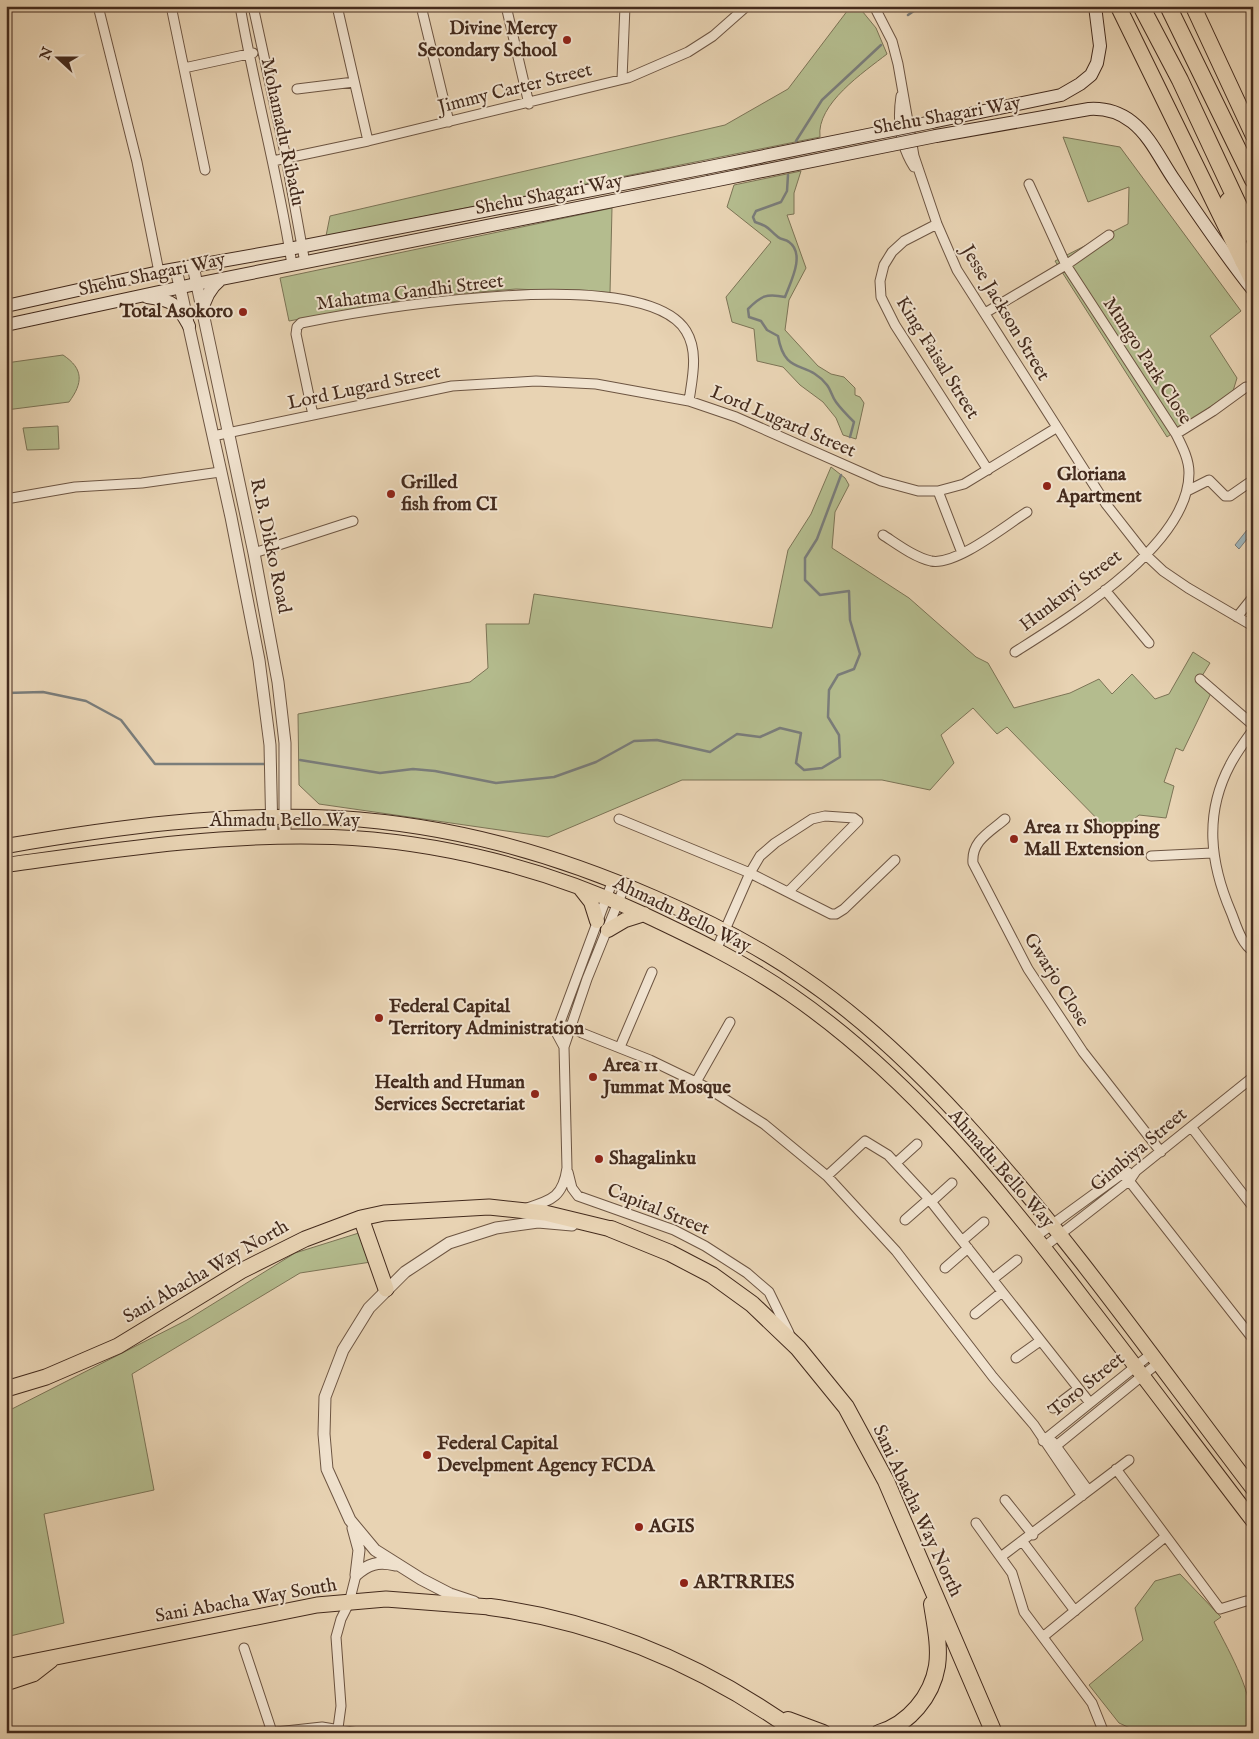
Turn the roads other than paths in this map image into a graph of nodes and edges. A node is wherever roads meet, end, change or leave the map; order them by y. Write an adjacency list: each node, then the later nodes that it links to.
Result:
1 (98, 6): 43 (street)
2 (171, 6): 18 (street)
3 (240, 6): 17 (street, Mohamadu Ribadu)
4 (253, 6): 16 (street, Mohamadu Ribadu)
5 (337, 6): 20 (street)
6 (421, 6): 23 (street)
7 (506, 6): 22 (street)
8 (625, 6): 19 (street)
9 (747, 6): 19 (street, Jimmy Carter Street)
10 (874, 6): 32 (street, Jesse Jackson Street)
11 (1095, 6): 35 (main road, Shehu Shagari Way, bridge)
12 (1118, 6): 37 (highway)
13 (1142, 6): 28 (highway)
14 (1168, 6): 30 (highway)
15 (1193, 6): 24 (highway)
16 (261, 52): 17 (street); 26 (street, Mohamadu Ribadu)
17 (248, 55): 18 (street); 27 (street, Mohamadu Ribadu)
18 (184, 68): 29 (street)
19 (622, 79): 22 (street, Jimmy Carter Street)
20 (354, 82): 21 (street); 25 (street)
21 (297, 88)
22 (528, 104): 23 (street, Jimmy Carter Street)
23 (449, 122): 25 (street, Jimmy Carter Street)
24 (1253, 135)
25 (368, 142): 26 (street, Jimmy Carter Street)
26 (286, 158): 27 (street, Jimmy Carter Street); 35 (street, Mohamadu Ribadu)
27 (273, 161): 36 (street, Mohamadu Ribadu)
28 (1220, 167): 34 (highway); 37 (highway)
29 (205, 170)
30 (1253, 180)
31 (1029, 184): 41 (street, Mungo Park Close)
32 (937, 224): 52 (street, Jesse Jackson Street); 62 (street, King Faisal Street)
33 (1108, 234): 41 (street)
34 (1253, 236)
35 (302, 246): 36 (main road, Shehu Shagari Way); 38 (street, Mohamadu Ribadu)
36 (289, 249): 39 (street, Mohamadu Ribadu); 40 (main road, Shehu Shagari Way)
37 (1243, 261): 45 (highway)
38 (305, 263): 39 (main road, Shehu Shagari Way); 48 (main road, Shehu Shagari Way, bridge)
39 (292, 265): 44 (main road, Shehu Shagari Way)
40 (193, 266): 42 (main road, Shehu Shagari Way); 46 (street, R.B. Dikko Road)
41 (1066, 266): 52 (street); 60 (street, Mungo Park Close)
42 (176, 269): 43 (main road, Shehu Shagari Way); 47 (street, R.B. Dikko Road)
43 (159, 272): 50 (main road, Shehu Shagari Way)
44 (221, 279): 46 (main road, Shehu Shagari Way); 51 (main road)
45 (1253, 282)
46 (196, 284): 47 (main road, Shehu Shagari Way); 51 (street, R.B. Dikko Road)
47 (180, 287): 49 (main road, Shehu Shagari Way); 54 (street, R.B. Dikko Road)
48 (1253, 290)
49 (137, 297): 53 (main road, Shehu Shagari Way); 54 (main road)
50 (6, 306)
51 (202, 313): 59 (street, R.B. Dikko Road)
52 (985, 314): 58 (street, Jesse Jackson Street)
53 (6, 325)
54 (188, 326): 61 (street, R.B. Dikko Road)
55 (1246, 387): 60 (street)
56 (689, 401): 57 (street, Lord Lugard Street); 57 (street, Mahatma Gandhi Street); 65 (street, Lord Lugard Street)
57 (313, 415): 59 (street, Lord Lugard Street)
58 (1056, 428): 62 (street, Lord Lugard Street); 73 (street, Jesse Jackson Street)
59 (227, 432): 61 (street, Lord Lugard Street); 71 (street, R.B. Dikko Road)
60 (1176, 434): 66 (street, Mungo Park Close)
61 (213, 436): 63 (street, R.B. Dikko Road)
62 (988, 470): 65 (street, Lord Lugard Street)
63 (220, 472): 67 (street); 83 (street, R.B. Dikko Road)
64 (1253, 480): 66 (street)
65 (938, 491): 72 (street)
66 (1187, 492): 73 (street, Mungo Park Close)
67 (6, 499)
68 (1027, 512): 72 (street)
69 (354, 521): 71 (street)
70 (882, 536): 72 (street)
71 (254, 553): 83 (street, R.B. Dikko Road)
72 (962, 553)
73 (1146, 555): 74 (street, Hunkuyi Street); 76 (street, Jesse Jackson Street)
74 (1105, 590): 78 (street); 79 (street, Hunkuyi Street)
75 (1253, 597): 76 (street)
76 (1237, 617): 77 (street, Jesse Jackson Street)
77 (1253, 626)
78 (1149, 643)
79 (1015, 652)
80 (1200, 679): 81 (street)
81 (1253, 725)
82 (1253, 730): 88 (street)
83 (279, 817): 86 (street, R.B. Dikko Road); 87 (main road, Ahmadu Bello Way); 93 (main road, Ahmadu Bello Way)
84 (619, 818): 92 (street)
85 (1004, 819): 113 (street, Gwarjo Close)
86 (279, 837): 91 (main road, Ahmadu Bello Way); 94 (main road, Ahmadu Bello Way)
87 (6, 846)
88 (1212, 853): 89 (street); 101 (street)
89 (1151, 856)
90 (895, 860): 95 (street)
91 (6, 865)
92 (750, 873): 95 (street); 95 (street); 99 (street)
93 (619, 882): 96 (street, Capital Street); 96 (street); 99 (main road, Ahmadu Bello Way)
94 (580, 887): 96 (main road, Ahmadu Bello Way); 98 (main road)
95 (788, 891)
96 (612, 900): 97 (main road, Ahmadu Bello Way); 98 (street); 98 (street, Capital Street)
97 (644, 914): 98 (main road); 100 (main road, Ahmadu Bello Way)
98 (602, 926): 104 (street); 105 (street, Capital Street)
99 (726, 930): 100 (street); 128 (main road, Ahmadu Bello Way)
100 (717, 948): 130 (main road, Ahmadu Bello Way)
101 (1253, 952)
102 (652, 972): 108 (street)
103 (730, 1022): 110 (street)
104 (559, 1024): 105 (street); 106 (street)
105 (571, 1031): 106 (street); 107 (street, Capital Street); 108 (street)
106 (557, 1034): 107 (street)
107 (564, 1047): 115 (street, Capital Street)
108 (620, 1047): 110 (street)
109 (1253, 1077): 111 (street, Gimbiya Street)
110 (696, 1082): 118 (street)
111 (1192, 1128): 113 (street, Gimbiya Street); 122 (street)
112 (917, 1144): 114 (street)
113 (1161, 1152): 116 (street, Gimbiya Street)
114 (896, 1163): 118 (street); 121 (street)
115 (567, 1168): 123 (street, Capital Street); 140 (street, Capital Street)
116 (1136, 1170): 117 (street); 119 (street, Gimbiya Street)
117 (1122, 1172): 119 (street); 128 (street)
118 (827, 1176): 148 (street)
119 (1130, 1180): 128 (street, Gimbiya Street); 138 (street)
120 (952, 1183): 121 (street)
121 (930, 1201): 125 (street); 129 (street)
122 (1253, 1207)
123 (521, 1209): 124 (highway, Sani Abacha Way North); 127 (highway, Sani Abacha Way North)
124 (361, 1218): 135 (highway); 144 (highway, Sani Abacha Way North)
125 (905, 1220)
126 (984, 1222): 129 (street)
127 (611, 1229): 135 (street); 140 (highway, Sani Abacha Way North)
128 (1055, 1229): 130 (street, Gimbiya Street); 130 (street); 142 (main road, Ahmadu Bello Way)
129 (963, 1240): 131 (street)
130 (1040, 1242): 143 (main road, Ahmadu Bello Way)
131 (968, 1248): 133 (street); 134 (street)
132 (1017, 1260): 134 (street)
133 (945, 1268)
134 (993, 1279): 136 (street)
135 (386, 1289): 155 (street)
136 (1002, 1292): 137 (street); 139 (street)
137 (975, 1314)
138 (1253, 1339)
139 (1040, 1341): 141 (street); 145 (street)
140 (798, 1348): 161 (highway, Sani Abacha Way North)
141 (1016, 1358)
142 (1154, 1359): 143 (street, Toro Street); 152 (main road, Ahmadu Bello Way)
143 (1139, 1371): 146 (street, Toro Street); 149 (street, Toro Street); 156 (main road, Ahmadu Bello Way)
144 (6, 1389)
145 (1078, 1389): 146 (street); 147 (street)
146 (1090, 1403): 148 (street, Toro Street)
147 (1053, 1408)
148 (1046, 1438): 149 (street)
149 (1053, 1448): 153 (street)
150 (1129, 1460): 151 (street)
151 (1116, 1469): 153 (street); 159 (street)
152 (1253, 1489)
153 (1085, 1493): 158 (street)
154 (1005, 1500): 158 (street)
155 (350, 1520): 163 (street); 164 (street)
156 (1253, 1521)
157 (976, 1523): 162 (street)
158 (1033, 1534): 160 (street)
159 (1165, 1538): 165 (street); 168 (street)
160 (1023, 1542): 162 (street); 168 (street)
161 (915, 1551): 182 (highway); 183 (highway, Sani Abacha Way North)
162 (1002, 1556): 169 (street)
163 (403, 1568): 164 (street); 167 (street)
164 (356, 1575): 166 (street)
165 (1246, 1601)
166 (349, 1603): 167 (highway, Sani Abacha Way South); 171 (highway, Sani Abacha Way South); 175 (street)
167 (490, 1608): 174 (highway, Sani Abacha Way South)
168 (1075, 1611): 169 (street)
169 (1044, 1636): 184 (street)
170 (244, 1648): 177 (street)
171 (53, 1658): 172 (highway, Sani Abacha Way South); 173 (highway)
172 (6, 1667)
173 (6, 1682)
174 (772, 1714): 180 (highway, Sani Abacha Way South); 181 (highway)
175 (338, 1728): 176 (street); 179 (street)
176 (305, 1731): 177 (street)
177 (272, 1732): 178 (street)
178 (267, 1733)
179 (358, 1733)
180 (798, 1733)
181 (823, 1733)
182 (879, 1733)
183 (994, 1733)
184 (1104, 1733)

